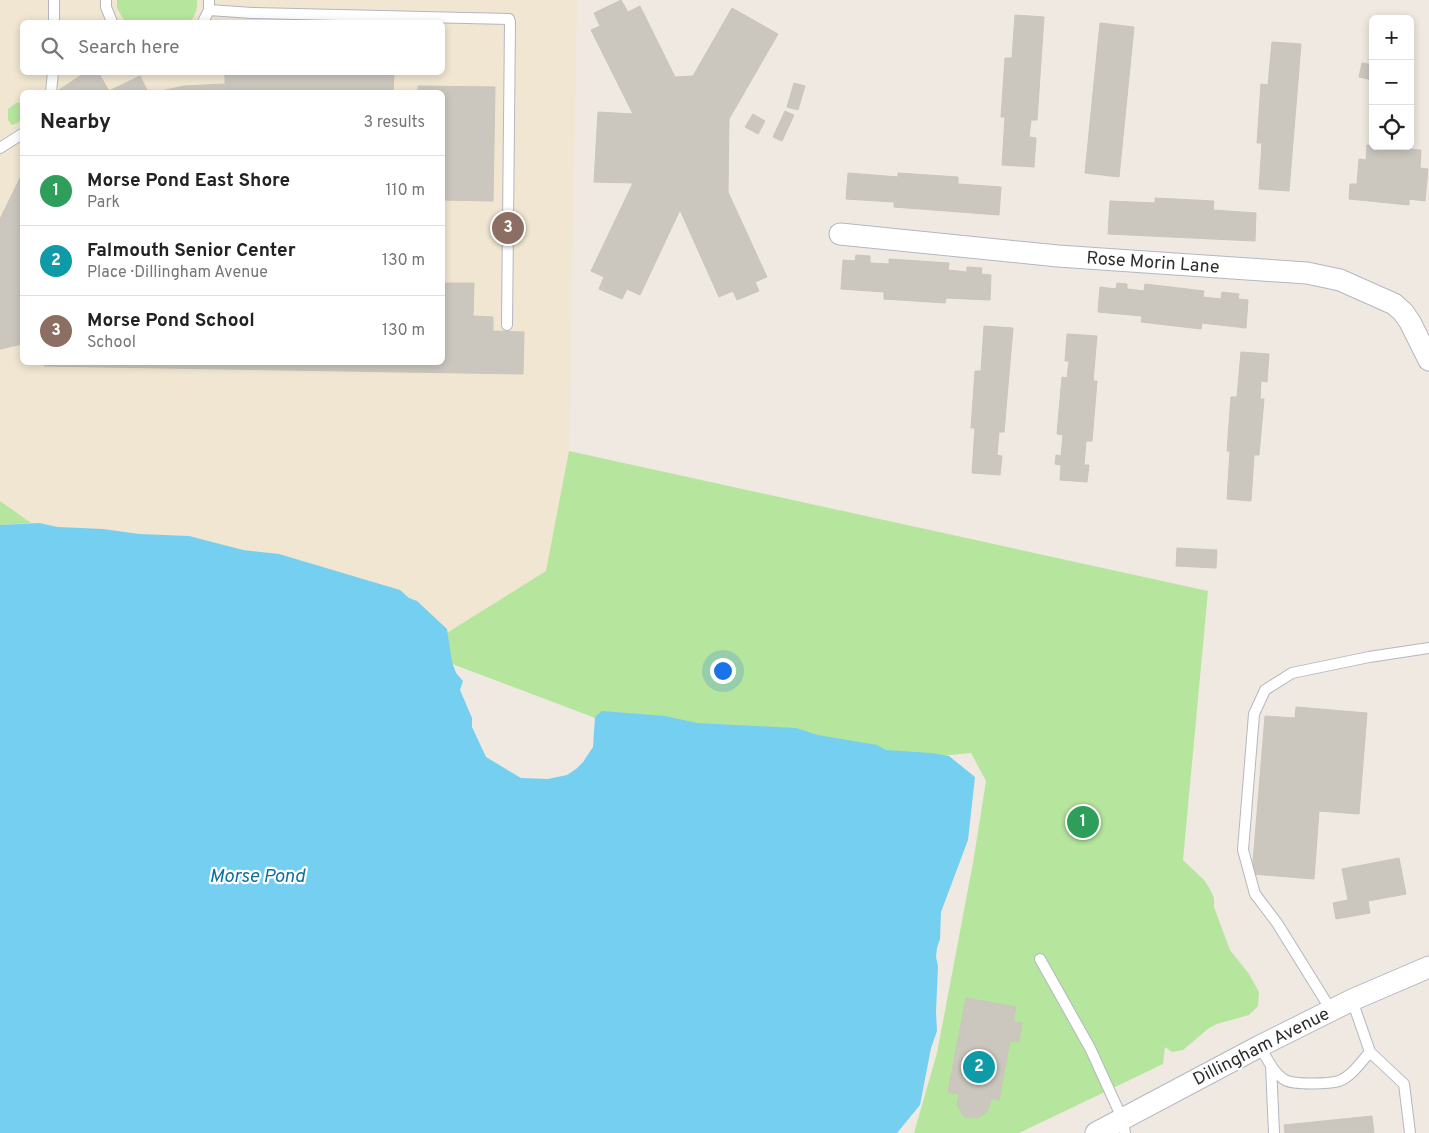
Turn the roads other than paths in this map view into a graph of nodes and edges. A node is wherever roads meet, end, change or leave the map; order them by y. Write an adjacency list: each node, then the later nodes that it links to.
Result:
1 (54, 0): 4 (lane)
2 (106, 0): 5 (lane)
3 (209, 5): 6 (lane); 12 (lane)
4 (54, 20)
5 (111, 20)
6 (204, 20)
7 (53, 75): 8 (lane)
8 (52, 90)
9 (20, 135): 10 (lane)
10 (0, 148)
11 (840, 234): 13 (street, Rose Morin Lane)
12 (507, 325)
13 (1429, 360)
14 (1429, 648): 18 (lane)
15 (1040, 959): 22 (lane)
16 (1429, 967): 17 (street, Dillingham Avenue)
17 (1352, 1000): 18 (street, Dillingham Avenue); 20 (lane)
18 (1331, 1010): 19 (street, Dillingham Avenue)
19 (1260, 1046): 21 (lane); 22 (street, Dillingham Avenue)
20 (1370, 1052): 21 (lane); 25 (lane)
21 (1270, 1065): 24 (lane)
22 (1124, 1126): 23 (street, Dillingham Avenue)
23 (1096, 1133)
24 (1274, 1133)
25 (1410, 1133)

